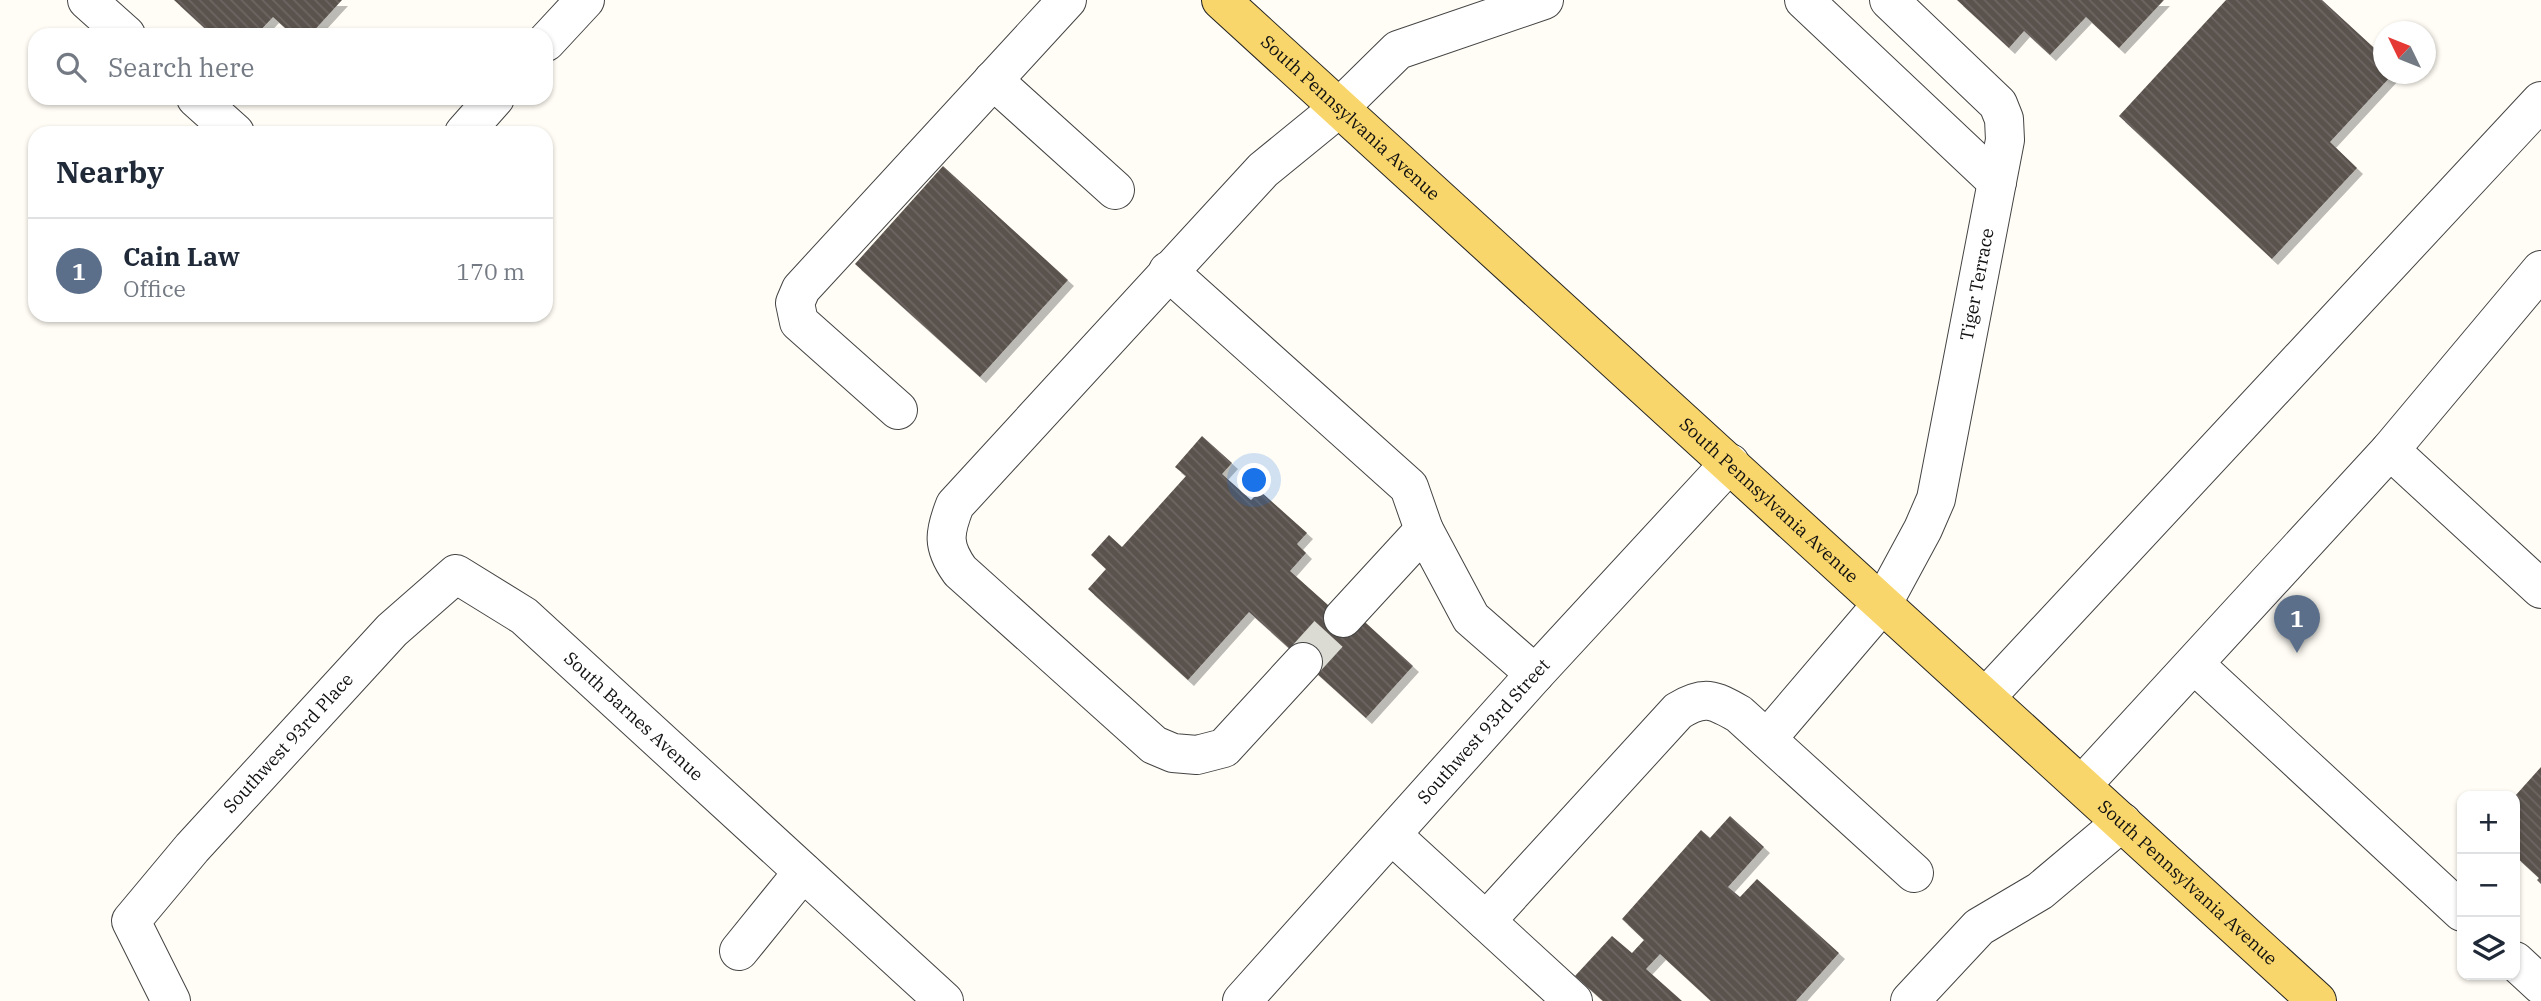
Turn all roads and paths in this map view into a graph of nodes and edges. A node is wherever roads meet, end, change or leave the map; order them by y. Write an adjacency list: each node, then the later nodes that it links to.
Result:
1 (87, 0): 8 (street)
2 (585, 0): 9 (street)
3 (1067, 0): 10 (street)
4 (1221, 0): 14 (main road, South Pennsylvania Avenue)
5 (1804, 0): 17 (street)
6 (1889, 0): 17 (street, Tiger Terrace)
7 (1533, 2): 14 (street)
8 (118, 28)
9 (553, 34)
10 (993, 80): 18 (street); 21 (street)
11 (2541, 102): 32 (street)
12 (204, 105): 15 (street)
13 (489, 105): 16 (street)
14 (1339, 108): 20 (street); 23 (main road, South Pennsylvania Avenue)
15 (227, 126)
16 (470, 126)
17 (1997, 182): 27 (street, Tiger Terrace)
18 (1115, 190)
19 (2541, 270): 22 (street)
20 (1168, 271): 24 (street); 29 (street)
21 (898, 410)
22 (2390, 450): 26 (street); 30 (street)
23 (1730, 463): 27 (main road, South Pennsylvania Avenue); 31 (street, Southwest 93rd Street)
24 (1424, 530): 28 (street); 31 (street)
25 (456, 574): 37 (street, South Barnes Avenue); 44 (street, Southwest 93rd Place)
26 (2541, 589)
27 (1883, 603): 32 (main road, South Pennsylvania Avenue); 33 (street, Tiger Terrace)
28 (1343, 618)
29 (1304, 662)
30 (2194, 664): 34 (street); 39 (street)
31 (1535, 674): 36 (street, Southwest 93rd Street)
32 (1986, 697): 34 (main road, South Pennsylvania Avenue)
33 (1767, 740): 38 (street); 40 (street)
34 (2082, 785): 35 (main road, South Pennsylvania Avenue)
35 (2122, 821): 48 (street); 49 (main road, South Pennsylvania Avenue)
36 (1392, 835): 40 (street); 46 (street, Southwest 93rd Street)
37 (803, 872): 41 (street); 45 (street, South Barnes Avenue)
38 (1914, 873)
39 (2457, 907)
40 (1486, 921): 47 (street)
41 (739, 951)
42 (2520, 966): 43 (street)
43 (2541, 985)
44 (171, 1001)
45 (944, 1001)
46 (1242, 1001)
47 (1573, 1001)
48 (1910, 1001)
49 (2317, 1001)

